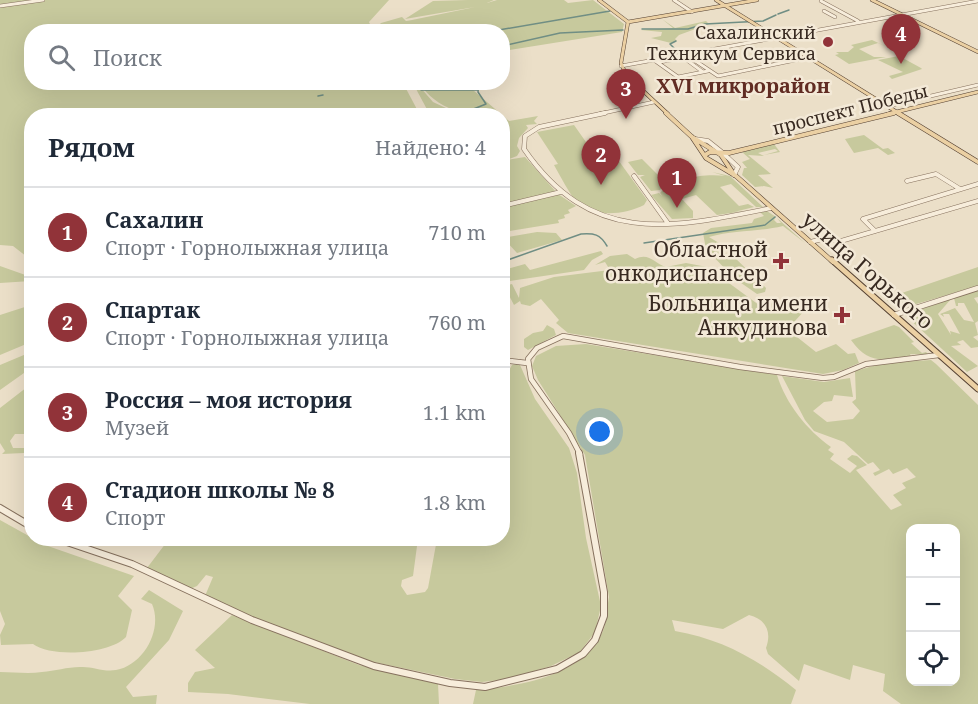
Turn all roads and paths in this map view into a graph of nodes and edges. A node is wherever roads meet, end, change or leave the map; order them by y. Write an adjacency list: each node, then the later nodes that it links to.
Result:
1 (43, 0): 9 (street)
2 (599, 0): 18 (main road)
3 (674, 0): 12 (street)
4 (716, 0): 10 (main road)
5 (757, 0): 10 (main road)
6 (872, 0): 15 (main road)
7 (821, 1): 13 (street)
8 (978, 1): 15 (street)
9 (0, 6)
10 (725, 6): 12 (main road); 19 (main road)
11 (824, 11): 14 (street)
12 (692, 12): 18 (main road)
13 (841, 12): 14 (street); 17 (street)
14 (830, 14): 16 (street)
15 (903, 15): 17 (street); 20 (main road)
16 (835, 17)
17 (859, 21): 19 (street)
18 (628, 22): 23 (main road)
19 (776, 37): 21 (street); 22 (main road)
20 (978, 52)
21 (686, 56): 24 (street); 25 (street); 28 (street); 29 (street)
22 (810, 57): 28 (street); 33 (main road)
23 (621, 60): 26 (street); 27 (main road)
24 (654, 60): 25 (street); 26 (street)
25 (659, 62): 29 (street)
26 (633, 64): 27 (street)
27 (622, 66): 32 (main road, улица Горького)
28 (708, 71): 29 (street)
29 (703, 72)
30 (978, 85): 33 (street)
31 (978, 92): 34 (main road, проспект Победы)
32 (654, 102): 35 (main road, улица Горького); 45 (street)
33 (888, 106): 34 (main road)
34 (897, 111): 37 (main road, проспект Победы); 39 (main road)
35 (694, 138): 36 (main road, улица Горького); 37 (street); 38 (main road, улица Горького)
36 (717, 153): 37 (main road, улица Горького); 38 (main road)
37 (724, 155): 38 (main road, проспект Победы); 40 (main road, улица Горького); 40 (street)
38 (706, 157): 40 (main road, улица Горького)
39 (978, 162)
40 (735, 175): 48 (main road, улица Горького)
41 (634, 176): 49 (street)
42 (907, 182): 44 (street)
43 (978, 184): 44 (street)
44 (960, 189): 50 (street)
45 (561, 192): 47 (street); 49 (street)
46 (978, 201): 50 (street)
47 (510, 204)
48 (771, 208): 49 (street); 51 (main road, улица Горького)
49 (667, 222)
50 (874, 232): 51 (street)
51 (810, 242): 53 (main road, улица Горького)
52 (978, 288): 53 (street)
53 (894, 315): 54 (main road, улица Горького)
54 (939, 355): 56 (street); 57 (main road, улица Горького)
55 (510, 361): 56 (street)
56 (527, 363): 60 (street)
57 (978, 389)
58 (0, 508): 59 (street)
59 (24, 522)
60 (79, 546)

